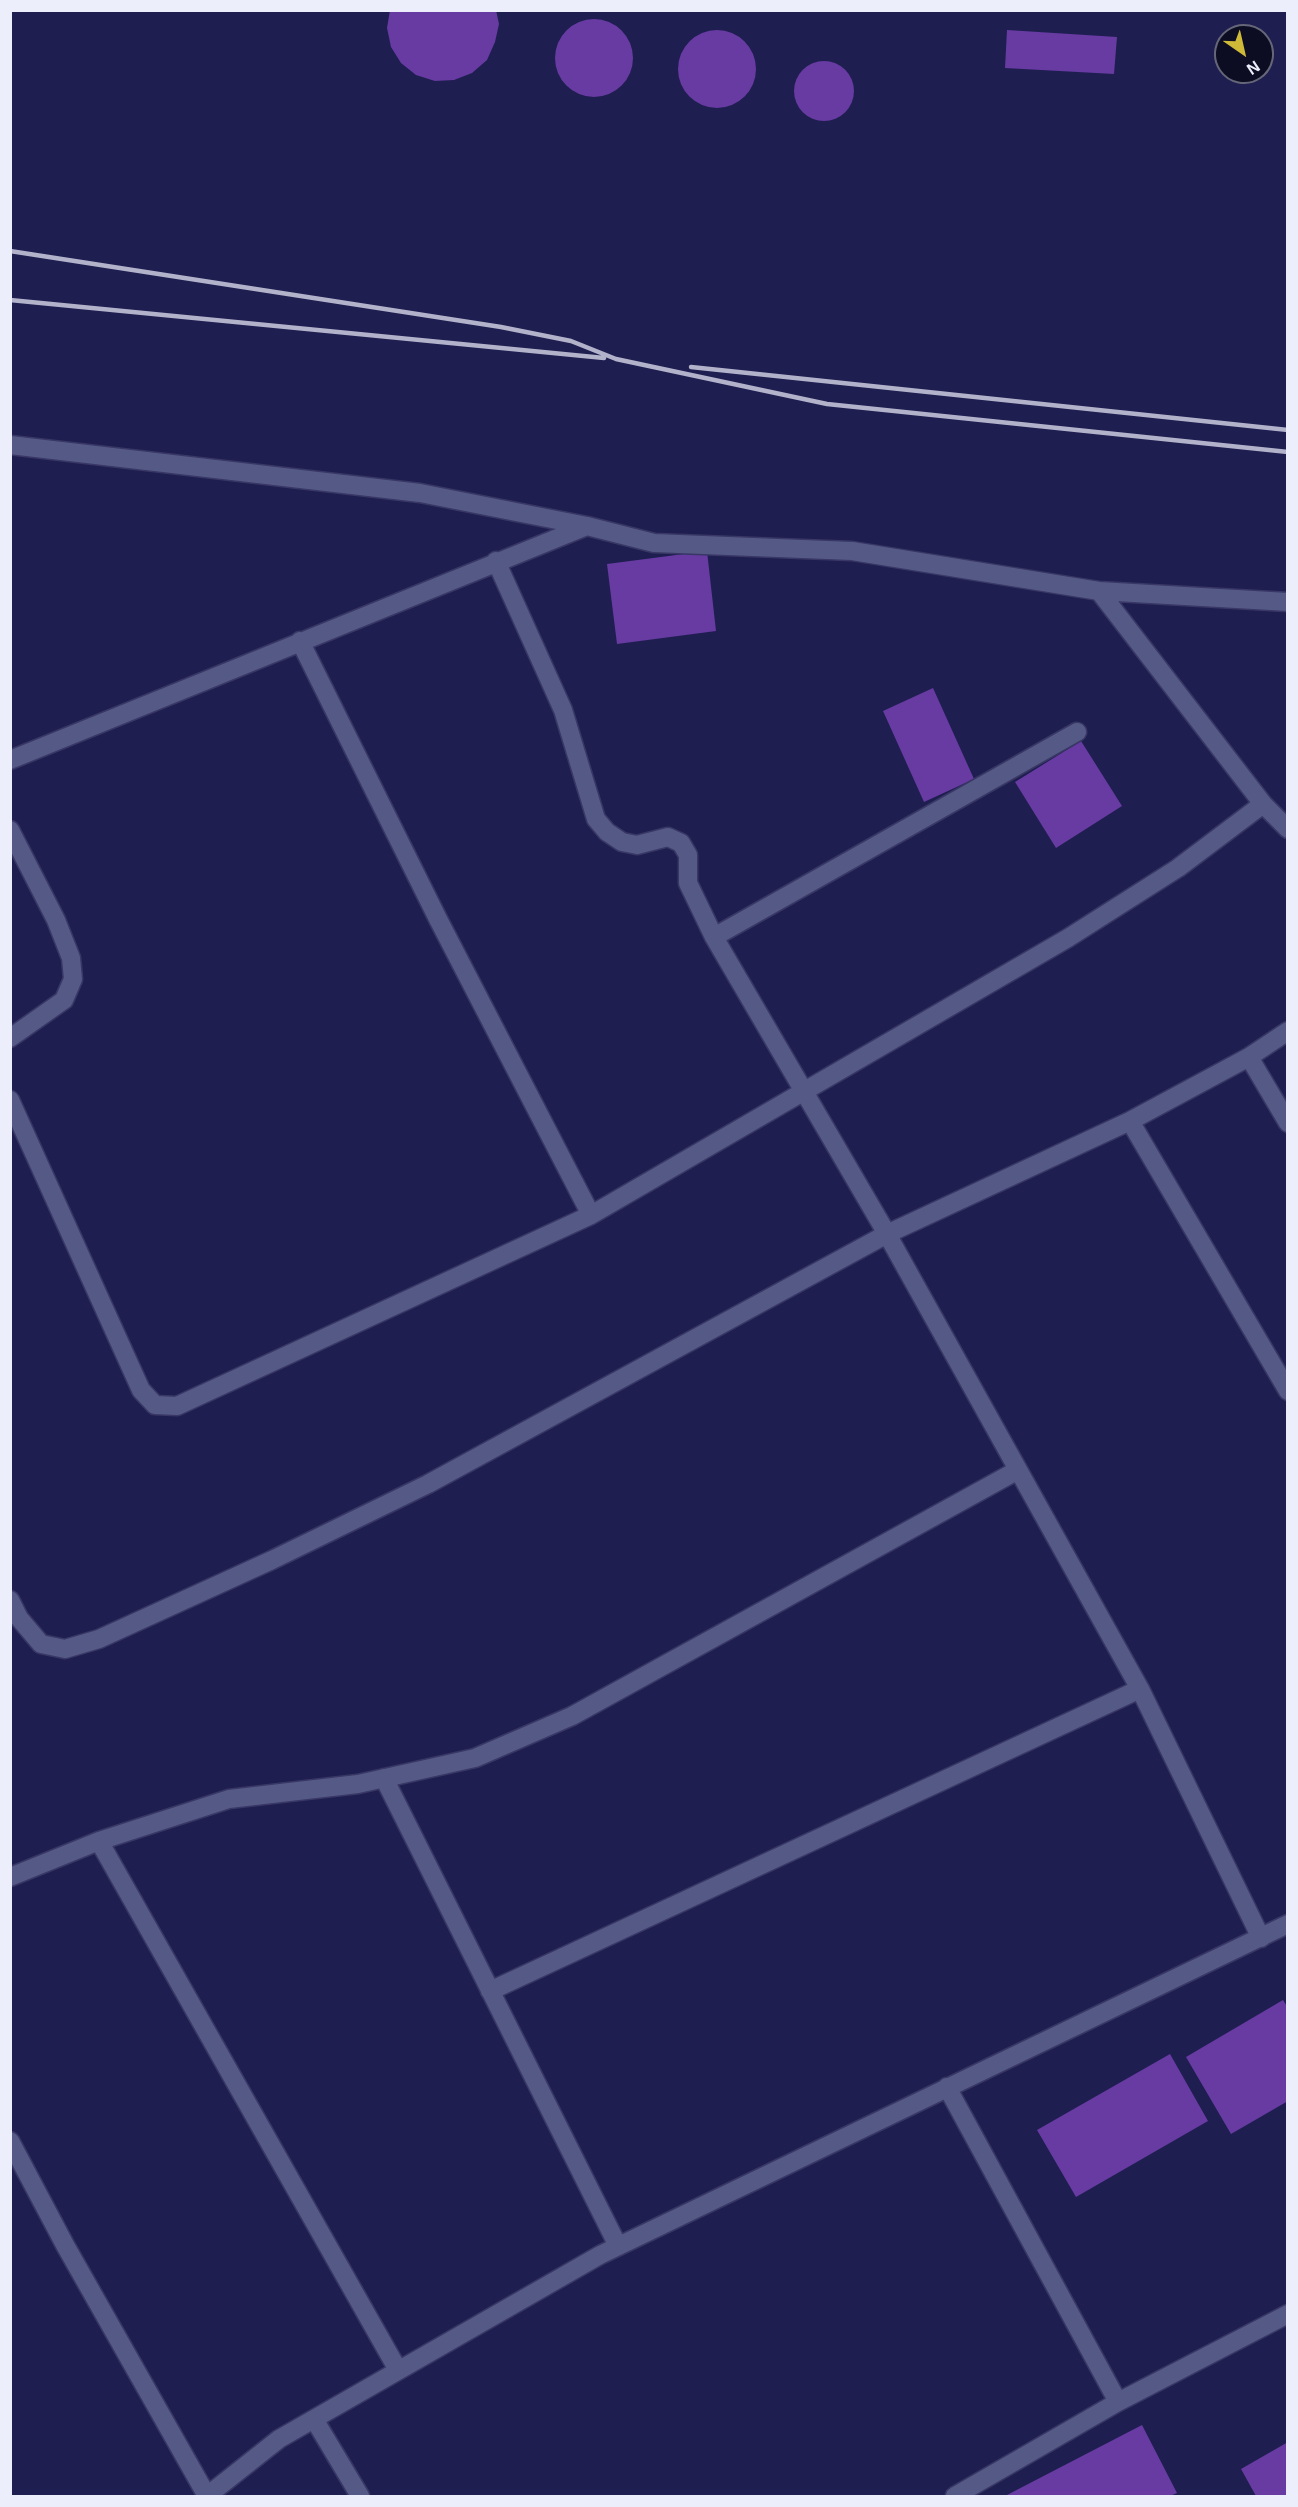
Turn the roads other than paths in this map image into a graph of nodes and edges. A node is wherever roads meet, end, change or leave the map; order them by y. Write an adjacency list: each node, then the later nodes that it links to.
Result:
1 (10, 446): 2 (street)
2 (587, 526): 3 (street); 4 (street)
3 (496, 561): 6 (street); 12 (street)
4 (1099, 591): 5 (street); 9 (street)
5 (1287, 602)
6 (300, 641): 8 (street); 20 (street)
7 (1077, 732): 12 (street)
8 (10, 760)
9 (1263, 804): 10 (street); 16 (street)
10 (1287, 829)
11 (10, 830): 14 (street)
12 (714, 937): 16 (street)
13 (1287, 1031): 15 (street)
14 (10, 1038)
15 (1249, 1057): 18 (street); 19 (street)
16 (806, 1092): 20 (street); 21 (street)
17 (10, 1100): 20 (street)
18 (1130, 1121): 21 (street); 22 (street)
19 (1287, 1123)
20 (591, 1215)
21 (887, 1234): 23 (street); 24 (street)
22 (1287, 1391)
23 (1018, 1470): 25 (street); 26 (street)
24 (10, 1600)
25 (1140, 1689): 30 (street); 31 (street)
26 (384, 1778): 27 (street); 31 (street)
27 (99, 1841): 28 (street); 36 (street)
28 (10, 1877)
29 (1287, 1924): 30 (street)
30 (1261, 1938): 32 (street)
31 (490, 1991): 34 (street)
32 (947, 2087): 34 (street); 37 (street)
33 (10, 2141): 39 (street)
34 (618, 2246): 36 (street)
35 (1287, 2314): 37 (street)
36 (398, 2370): 38 (street)
37 (1118, 2402): 41 (street)
38 (314, 2419): 39 (street); 40 (street)
39 (207, 2496)
40 (360, 2496)
41 (955, 2496)

